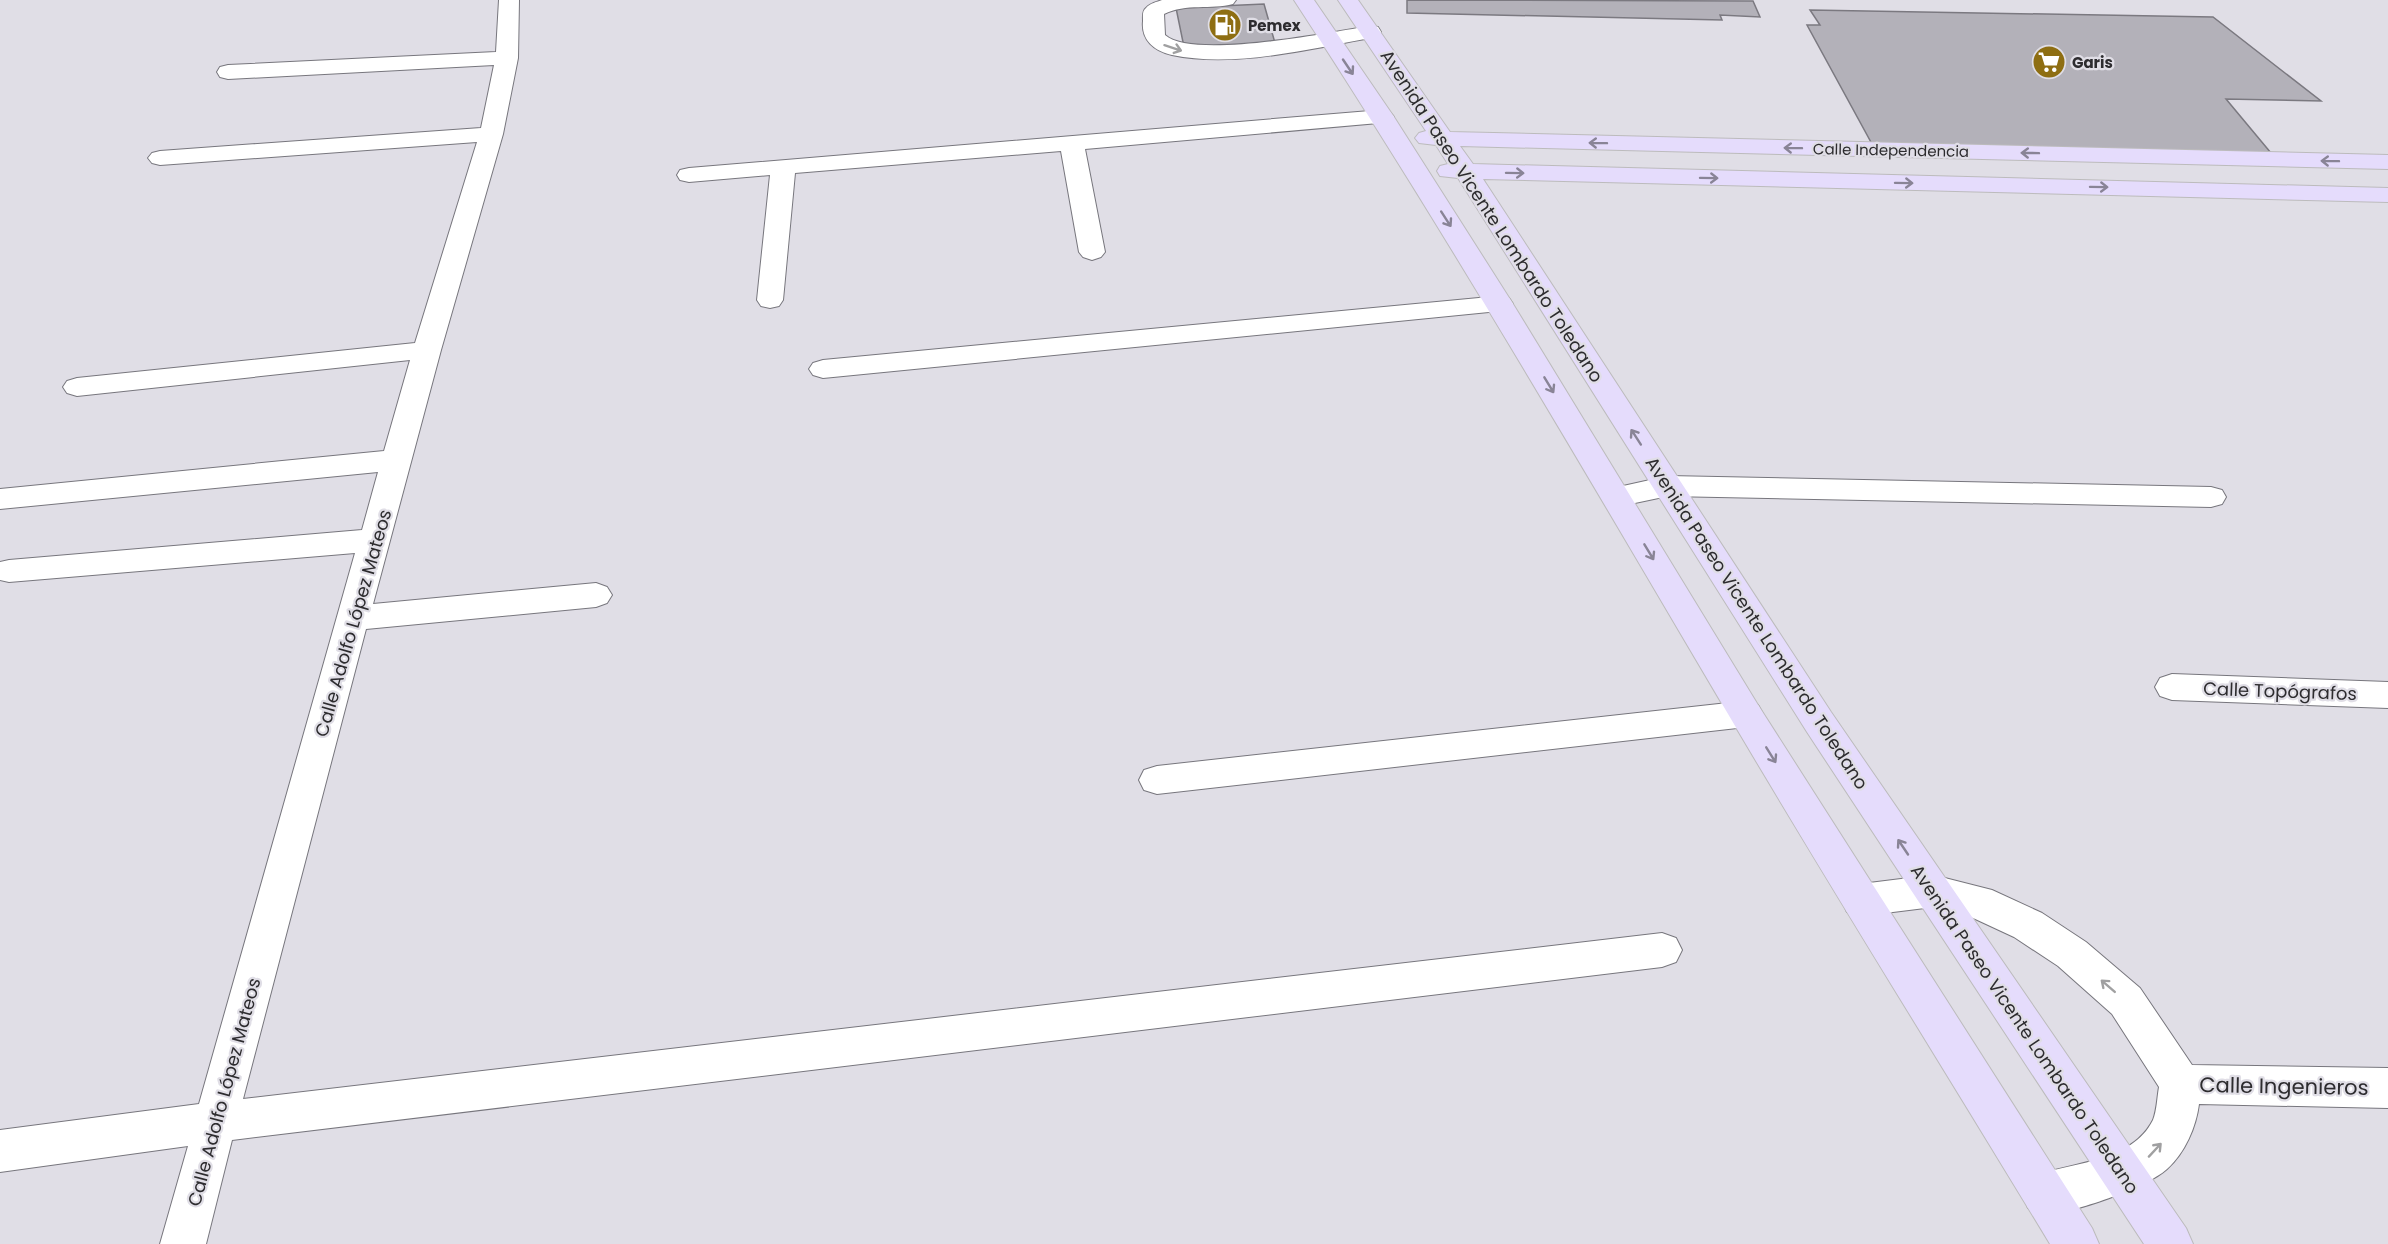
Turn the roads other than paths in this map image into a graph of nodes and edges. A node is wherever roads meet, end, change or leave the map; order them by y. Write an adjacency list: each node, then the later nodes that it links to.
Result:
1 (509, 0): 7 (street, Calle Adolfo López Mateos)
2 (1226, 0): 6 (street, one-way to 6)
3 (1304, 0): 6 (main road)
4 (1348, 0): 5 (main road, Avenida Paseo Vicente Lombardo Toledano)
5 (1370, 32): 6 (street); 12 (main road, Avenida Paseo Vicente Lombardo Toledano)
6 (1329, 39): 9 (main road, one-way to 9)
7 (507, 58): 8 (street); 10 (street, Calle Adolfo López Mateos)
8 (228, 72)
9 (1382, 117): 11 (main road); 13 (street)
10 (491, 134): 14 (street); 24 (street, Calle Adolfo López Mateos)
11 (1395, 138): 12 (main road, Calle Independencia); 17 (main road)
12 (1444, 139): 15 (main road, Calle Independencia, one-way to 12); 18 (main road, Avenida Paseo Vicente Lombardo Toledano)
13 (1072, 144): 16 (street); 21 (street)
14 (160, 158)
15 (2388, 162)
16 (783, 168): 19 (street); 22 (street)
17 (1414, 170): 18 (main road, Calle Independencia); 23 (main road, one-way to 23)
18 (1466, 172): 20 (main road, Calle Independencia, one-way to 20); 28 (main road, Avenida Paseo Vicente Lombardo Toledano, one-way to 18)
19 (689, 175)
20 (2388, 195)
21 (1092, 252)
22 (770, 300)
23 (1500, 304): 25 (street); 29 (main road, one-way to 29)
24 (427, 350): 26 (street); 27 (street, Calle Adolfo López Mateos)
25 (823, 369)
26 (78, 387)
27 (398, 460): 31 (street); 32 (street, Calle Adolfo López Mateos)
28 (1668, 486): 29 (street); 30 (street); 40 (main road, Avenida Paseo Vicente Lombardo Toledano, one-way to 28)
29 (1616, 497): 38 (main road, one-way to 38)
30 (2211, 497)
31 (0, 499)
32 (376, 540): 33 (street); 35 (street, Calle Adolfo López Mateos)
33 (9, 571)
34 (596, 595): 35 (street)
35 (355, 618): 45 (street, Calle Adolfo López Mateos)
36 (2172, 687): 37 (street, Calle Topógrafos)
37 (2388, 694)
38 (1746, 714): 39 (street); 41 (main road, one-way to 41)
39 (1157, 780)
40 (1933, 891): 41 (street, Calle Ingenieros); 43 (street, Calle Ingenieros, one-way to 40); 47 (main road, Avenida Paseo Vicente Lombardo Toledano)
41 (1861, 900): 48 (main road)
42 (1662, 950): 45 (street)
43 (2181, 1084): 44 (street, Calle Ingenieros); 47 (street, Calle Ingenieros, one-way to 43)
44 (2388, 1088)
45 (217, 1122): 46 (street); 49 (street, Calle Adolfo López Mateos)
46 (0, 1151)
47 (2122, 1173): 48 (street, Calle Ingenieros); 51 (main road, Avenida Paseo Vicente Lombardo Toledano)
48 (2044, 1193): 50 (main road)
49 (183, 1244)
50 (2076, 1244)
51 (2170, 1244)

